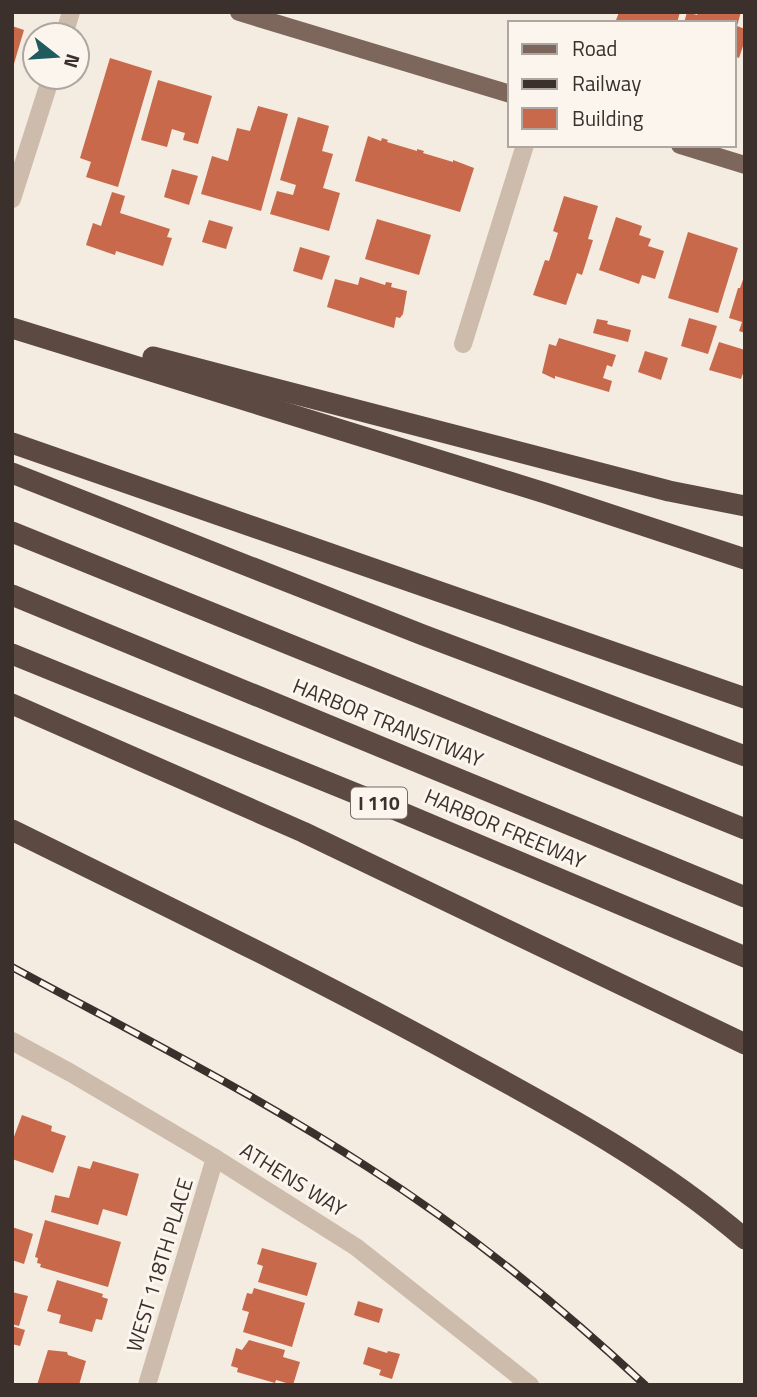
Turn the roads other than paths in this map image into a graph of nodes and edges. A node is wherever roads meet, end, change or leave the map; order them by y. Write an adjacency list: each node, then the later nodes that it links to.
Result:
1 (239, 12): 3 (main road)
2 (46, 91): 7 (street)
3 (508, 93)
4 (524, 147): 10 (street)
5 (686, 147): 6 (main road)
6 (745, 165)
7 (12, 198)
8 (12, 321): 13 (highway)
9 (12, 328): 15 (highway)
10 (463, 344)
11 (12, 443): 18 (highway)
12 (12, 473): 20 (highway)
13 (745, 506)
14 (12, 531): 21 (highway, HARBOR TRANSITWAY)
15 (745, 559)
16 (12, 595): 23 (highway, HARBOR TRANSITWAY)
17 (12, 653): 24 (highway, HARBOR FREEWAY / I 110)
18 (745, 698)
19 (12, 704): 26 (highway)
20 (745, 756)
21 (745, 829)
22 (12, 830): 28 (highway)
23 (745, 897)
24 (745, 957)
25 (12, 1041): 27 (street, ATHENS WAY)
26 (745, 1046)
27 (215, 1158): 29 (street, WEST 118TH PLACE); 30 (street, ATHENS WAY)
28 (745, 1239)
29 (147, 1385)
30 (530, 1385)

